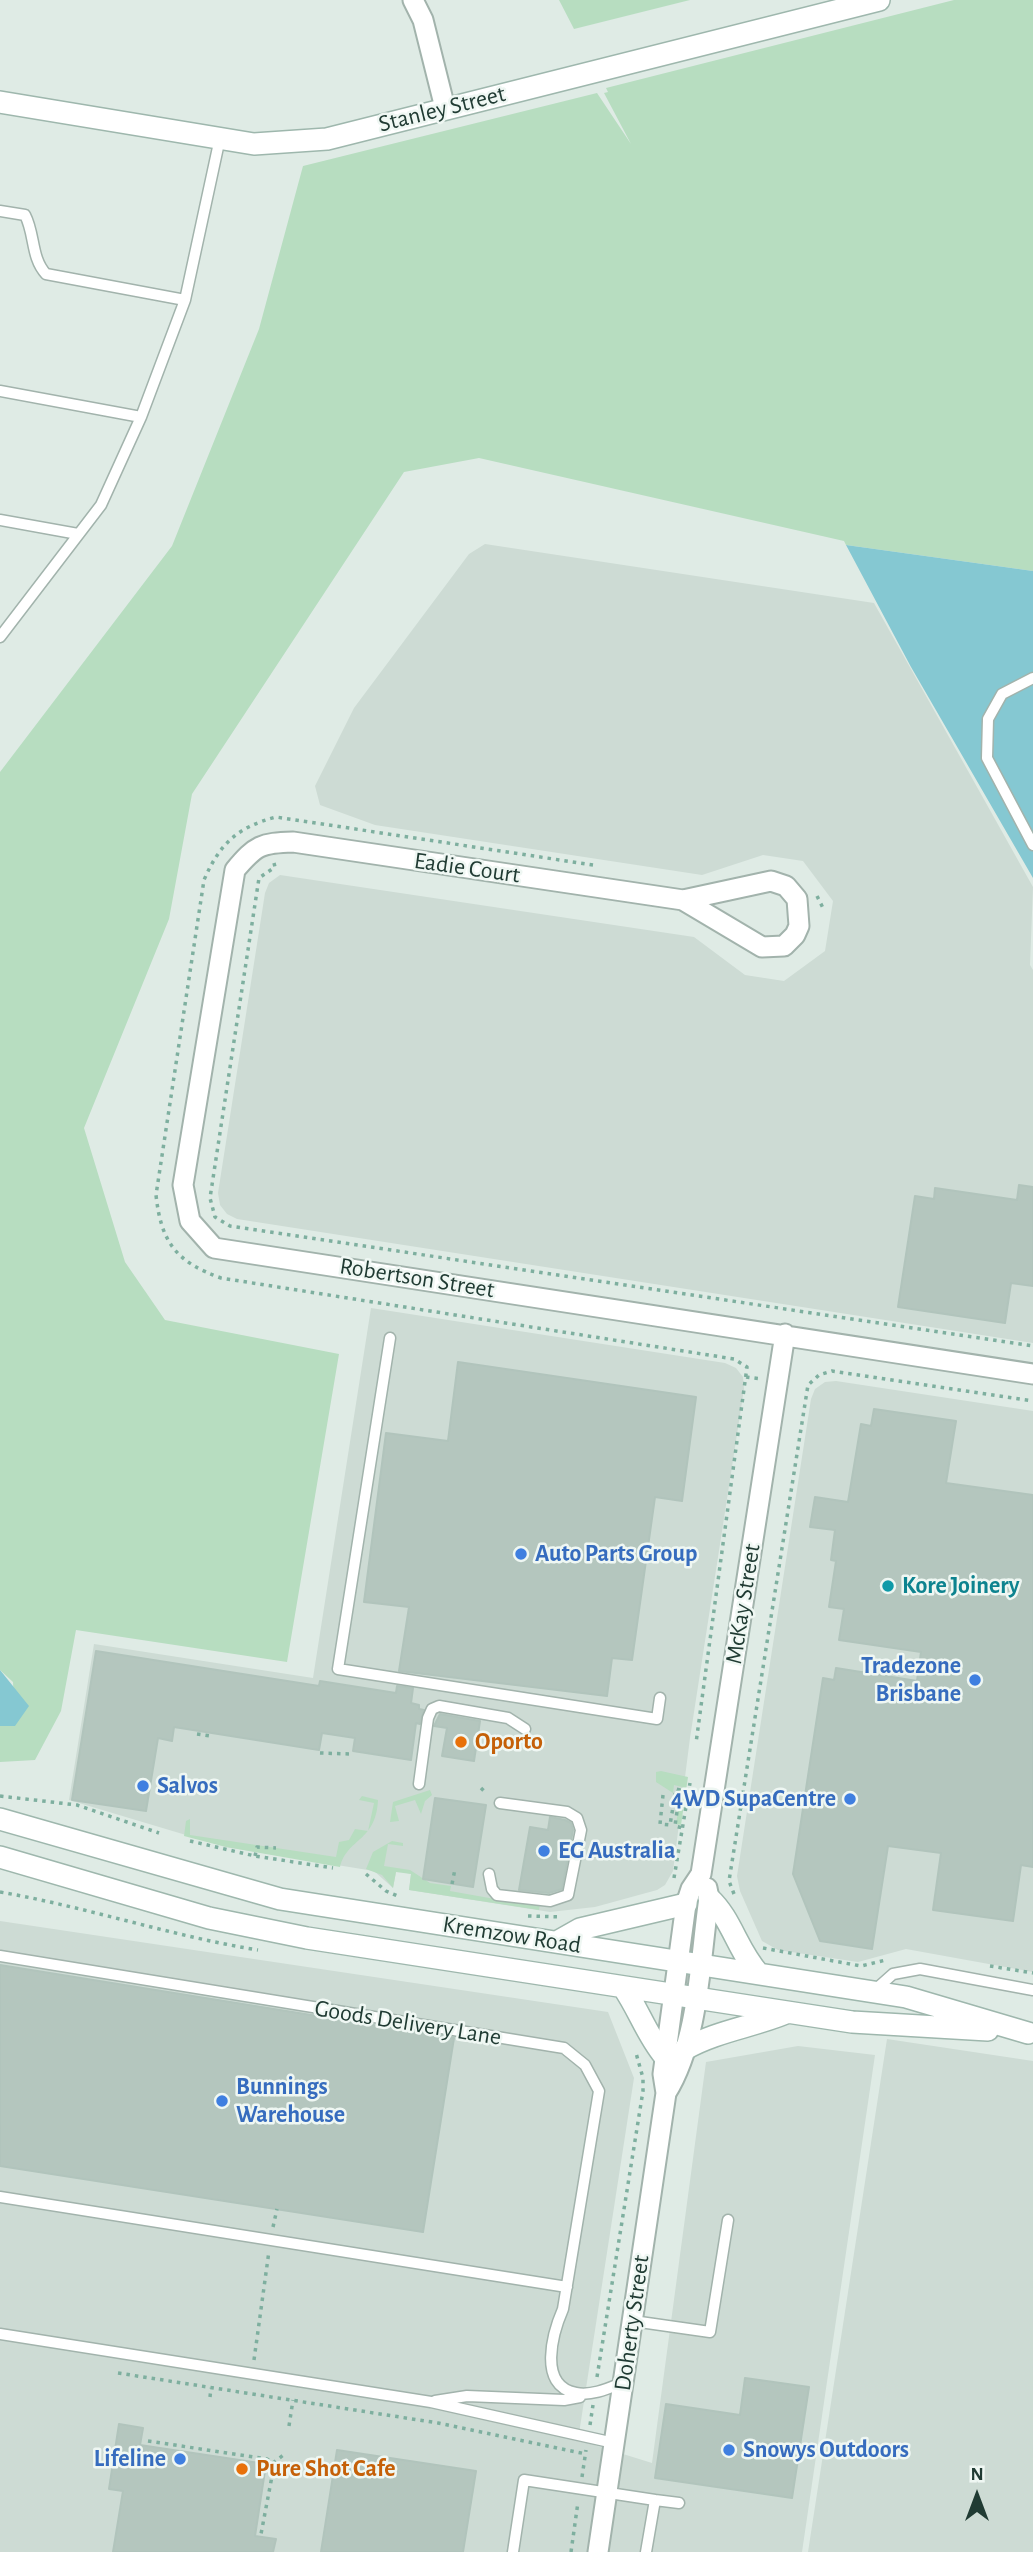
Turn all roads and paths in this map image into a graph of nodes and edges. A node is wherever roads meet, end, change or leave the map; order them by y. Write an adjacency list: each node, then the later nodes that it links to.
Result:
1 (413, 0): 4 (street)
2 (878, 0): 4 (street, Stanley Street)
3 (0, 102): 5 (street, Stanley Street)
4 (445, 108): 5 (street, Stanley Street)
5 (220, 138): 7 (lane)
6 (0, 211): 7 (lane)
7 (185, 300): 9 (lane)
8 (0, 391): 9 (lane)
9 (141, 417): 11 (lane)
10 (0, 520): 11 (lane)
11 (78, 534): 12 (lane)
12 (0, 637)
13 (1033, 678): 14 (lane)
14 (1033, 845)
15 (252, 850): 19 (street, Eadie Court); 21 (street, Robertson Street)
16 (273, 861): 23 (path)
17 (602, 867): 25 (path)
18 (813, 888): 20 (path)
19 (682, 900): 19 (street, Eadie Court)
20 (824, 910)
21 (785, 1334): 24 (street, Robertson Street); 53 (street, McKay Street)
22 (390, 1338): 30 (lane)
23 (1033, 1346)
24 (1033, 1374)
25 (746, 1377): 26 (path); 34 (path)
26 (758, 1378)
27 (801, 1384): 28 (path)
28 (808, 1385): 29 (path); 58 (path)
29 (1033, 1401)
30 (660, 1698)
31 (525, 1729): 37 (lane)
32 (197, 1734): 33 (path)
33 (211, 1736)
34 (696, 1744)
35 (320, 1753): 36 (path)
36 (351, 1754)
37 (419, 1784)
38 (481, 1788): 39 (path)
39 (486, 1793)
40 (663, 1795): 44 (path)
41 (0, 1796): 45 (path)
42 (500, 1803): 52 (lane)
43 (0, 1819): 59 (street, Kremzow Road)
44 (682, 1828)
45 (159, 1833)
46 (190, 1841): 48 (path)
47 (275, 1848): 48 (path)
48 (255, 1856): 50 (path)
49 (0, 1857): 66 (street, Kremzow Road)
50 (333, 1868)
51 (455, 1869): 54 (path)
52 (489, 1874)
53 (701, 1874): 56 (street, McKay Street); 57 (street, McKay Street)
54 (452, 1884)
55 (0, 1892): 61 (path)
56 (709, 1898): 64 (street, McKay Street); 65 (street)
57 (687, 1904): 59 (street); 64 (street, McKay Street)
58 (738, 1905)
59 (557, 1942): 64 (street, Kremzow Road)
60 (759, 1947): 63 (path)
61 (267, 1951)
62 (0, 1956): 78 (lane, Goods Delivery Lane)
63 (894, 1958)
64 (689, 1962): 65 (street, Kremzow Road); 69 (street, McKay Street)
65 (759, 1974): 68 (street, Kremzow Road)
66 (623, 1987): 69 (street, Kremzow Road); 73 (street)
67 (1033, 1990): 68 (lane)
68 (873, 1992): 71 (street, Kremzow Road)
69 (685, 1996): 70 (street, Kremzow Road); 73 (street, Doherty Street)
70 (788, 2012): 71 (street, Kremzow Road); 73 (street)
71 (1031, 2033)
72 (632, 2042): 85 (path)
73 (675, 2053): 79 (street, Doherty Street)
74 (0, 2197): 77 (lane)
75 (277, 2209): 77 (path)
76 (728, 2220): 79 (lane)
77 (271, 2240): 78 (lane); 81 (path)
78 (567, 2287): 85 (lane, Goods Delivery Lane)
79 (633, 2321): 83 (street, Doherty Street)
80 (0, 2334): 88 (lane)
81 (254, 2360)
82 (118, 2373): 84 (path)
83 (624, 2382): 85 (lane); 92 (street, Doherty Street)
84 (211, 2388): 86 (path); 87 (path)
85 (595, 2393): 88 (lane); 90 (path)
86 (210, 2397)
87 (293, 2400): 89 (path); 94 (path)
88 (432, 2402): 90 (lane)
89 (289, 2426)
90 (588, 2439): 92 (lane); 94 (path)
91 (148, 2441): 95 (path)
92 (614, 2443): 97 (street, Doherty Street)
93 (285, 2453): 95 (path)
94 (586, 2454): 96 (path)
95 (273, 2463): 100 (path)
96 (580, 2488): 97 (lane); 101 (lane); 102 (path)
97 (607, 2493): 98 (lane); 103 (street, Doherty Street)
98 (655, 2500): 99 (lane); 104 (lane)
99 (679, 2503)
100 (261, 2534)
101 (513, 2552)
102 (571, 2552)
103 (598, 2552)
104 (646, 2552)

